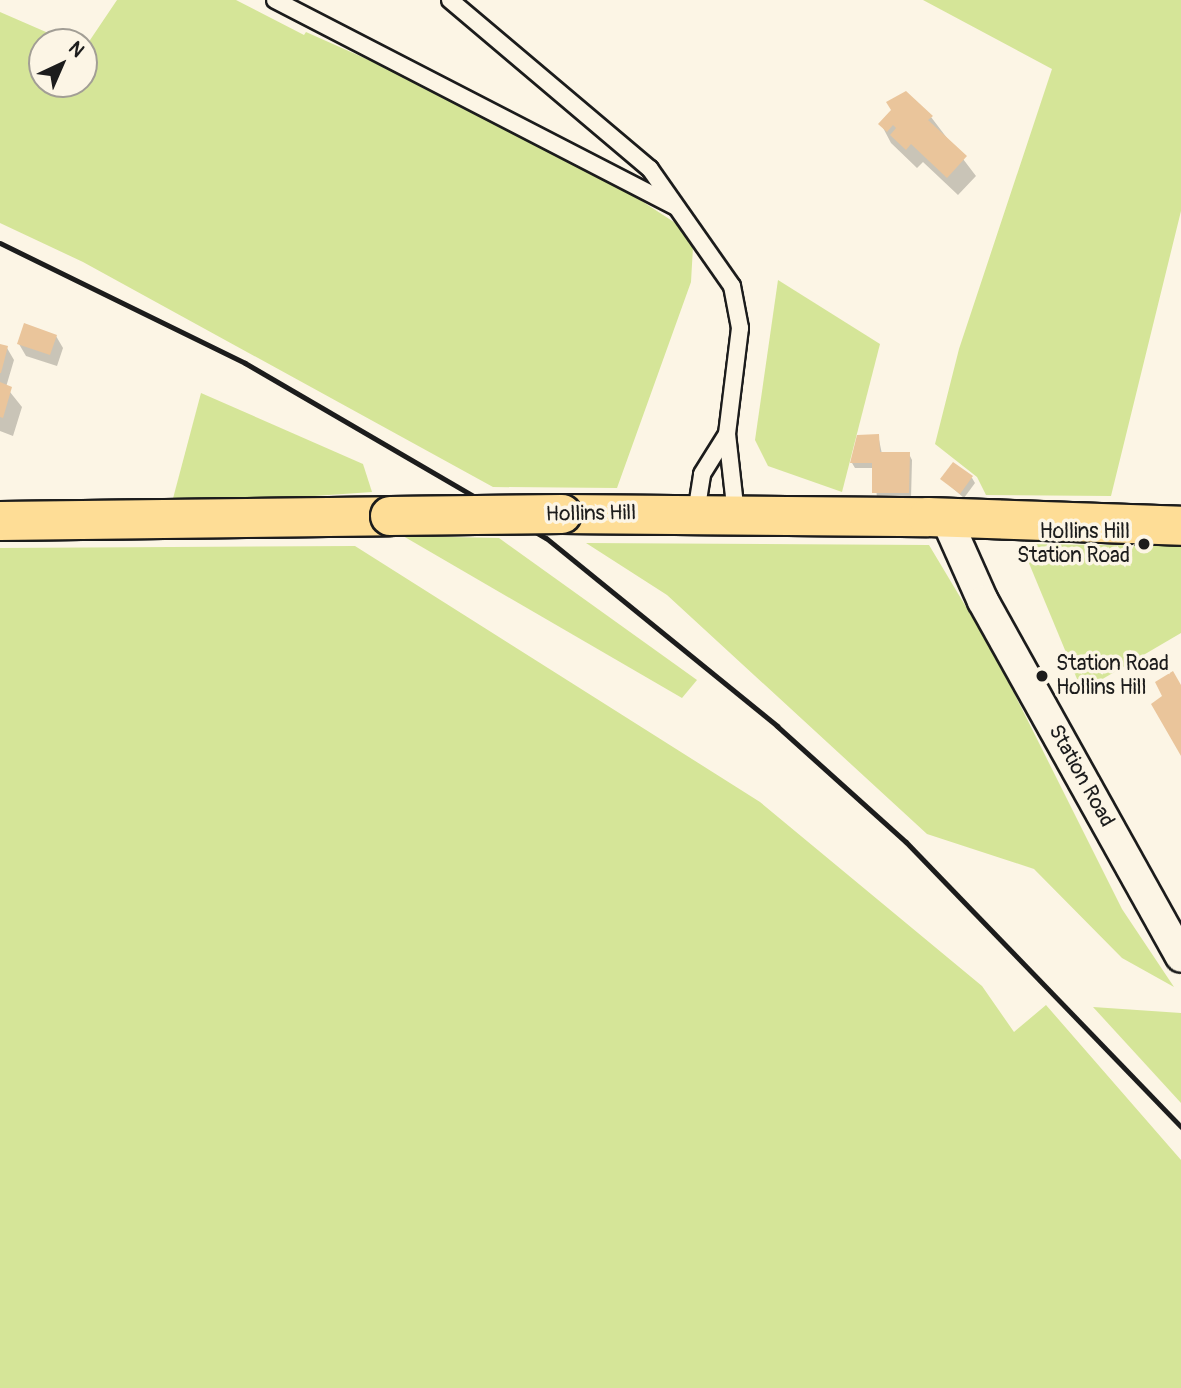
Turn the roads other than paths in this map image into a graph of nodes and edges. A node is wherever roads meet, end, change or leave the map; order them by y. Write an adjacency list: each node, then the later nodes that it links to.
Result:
1 (275, 0): 3 (lane)
2 (450, 0): 3 (lane)
3 (676, 207): 4 (lane)
4 (727, 434): 5 (lane); 6 (lane)
5 (696, 513): 6 (main road, Hollins Hill); 8 (main road, Hollins Hill, bridge)
6 (736, 514): 7 (main road, Hollins Hill)
7 (946, 518): 9 (main road, Hollins Hill); 10 (street, Station Road)
8 (0, 521)
9 (1181, 526)
10 (1181, 957)

